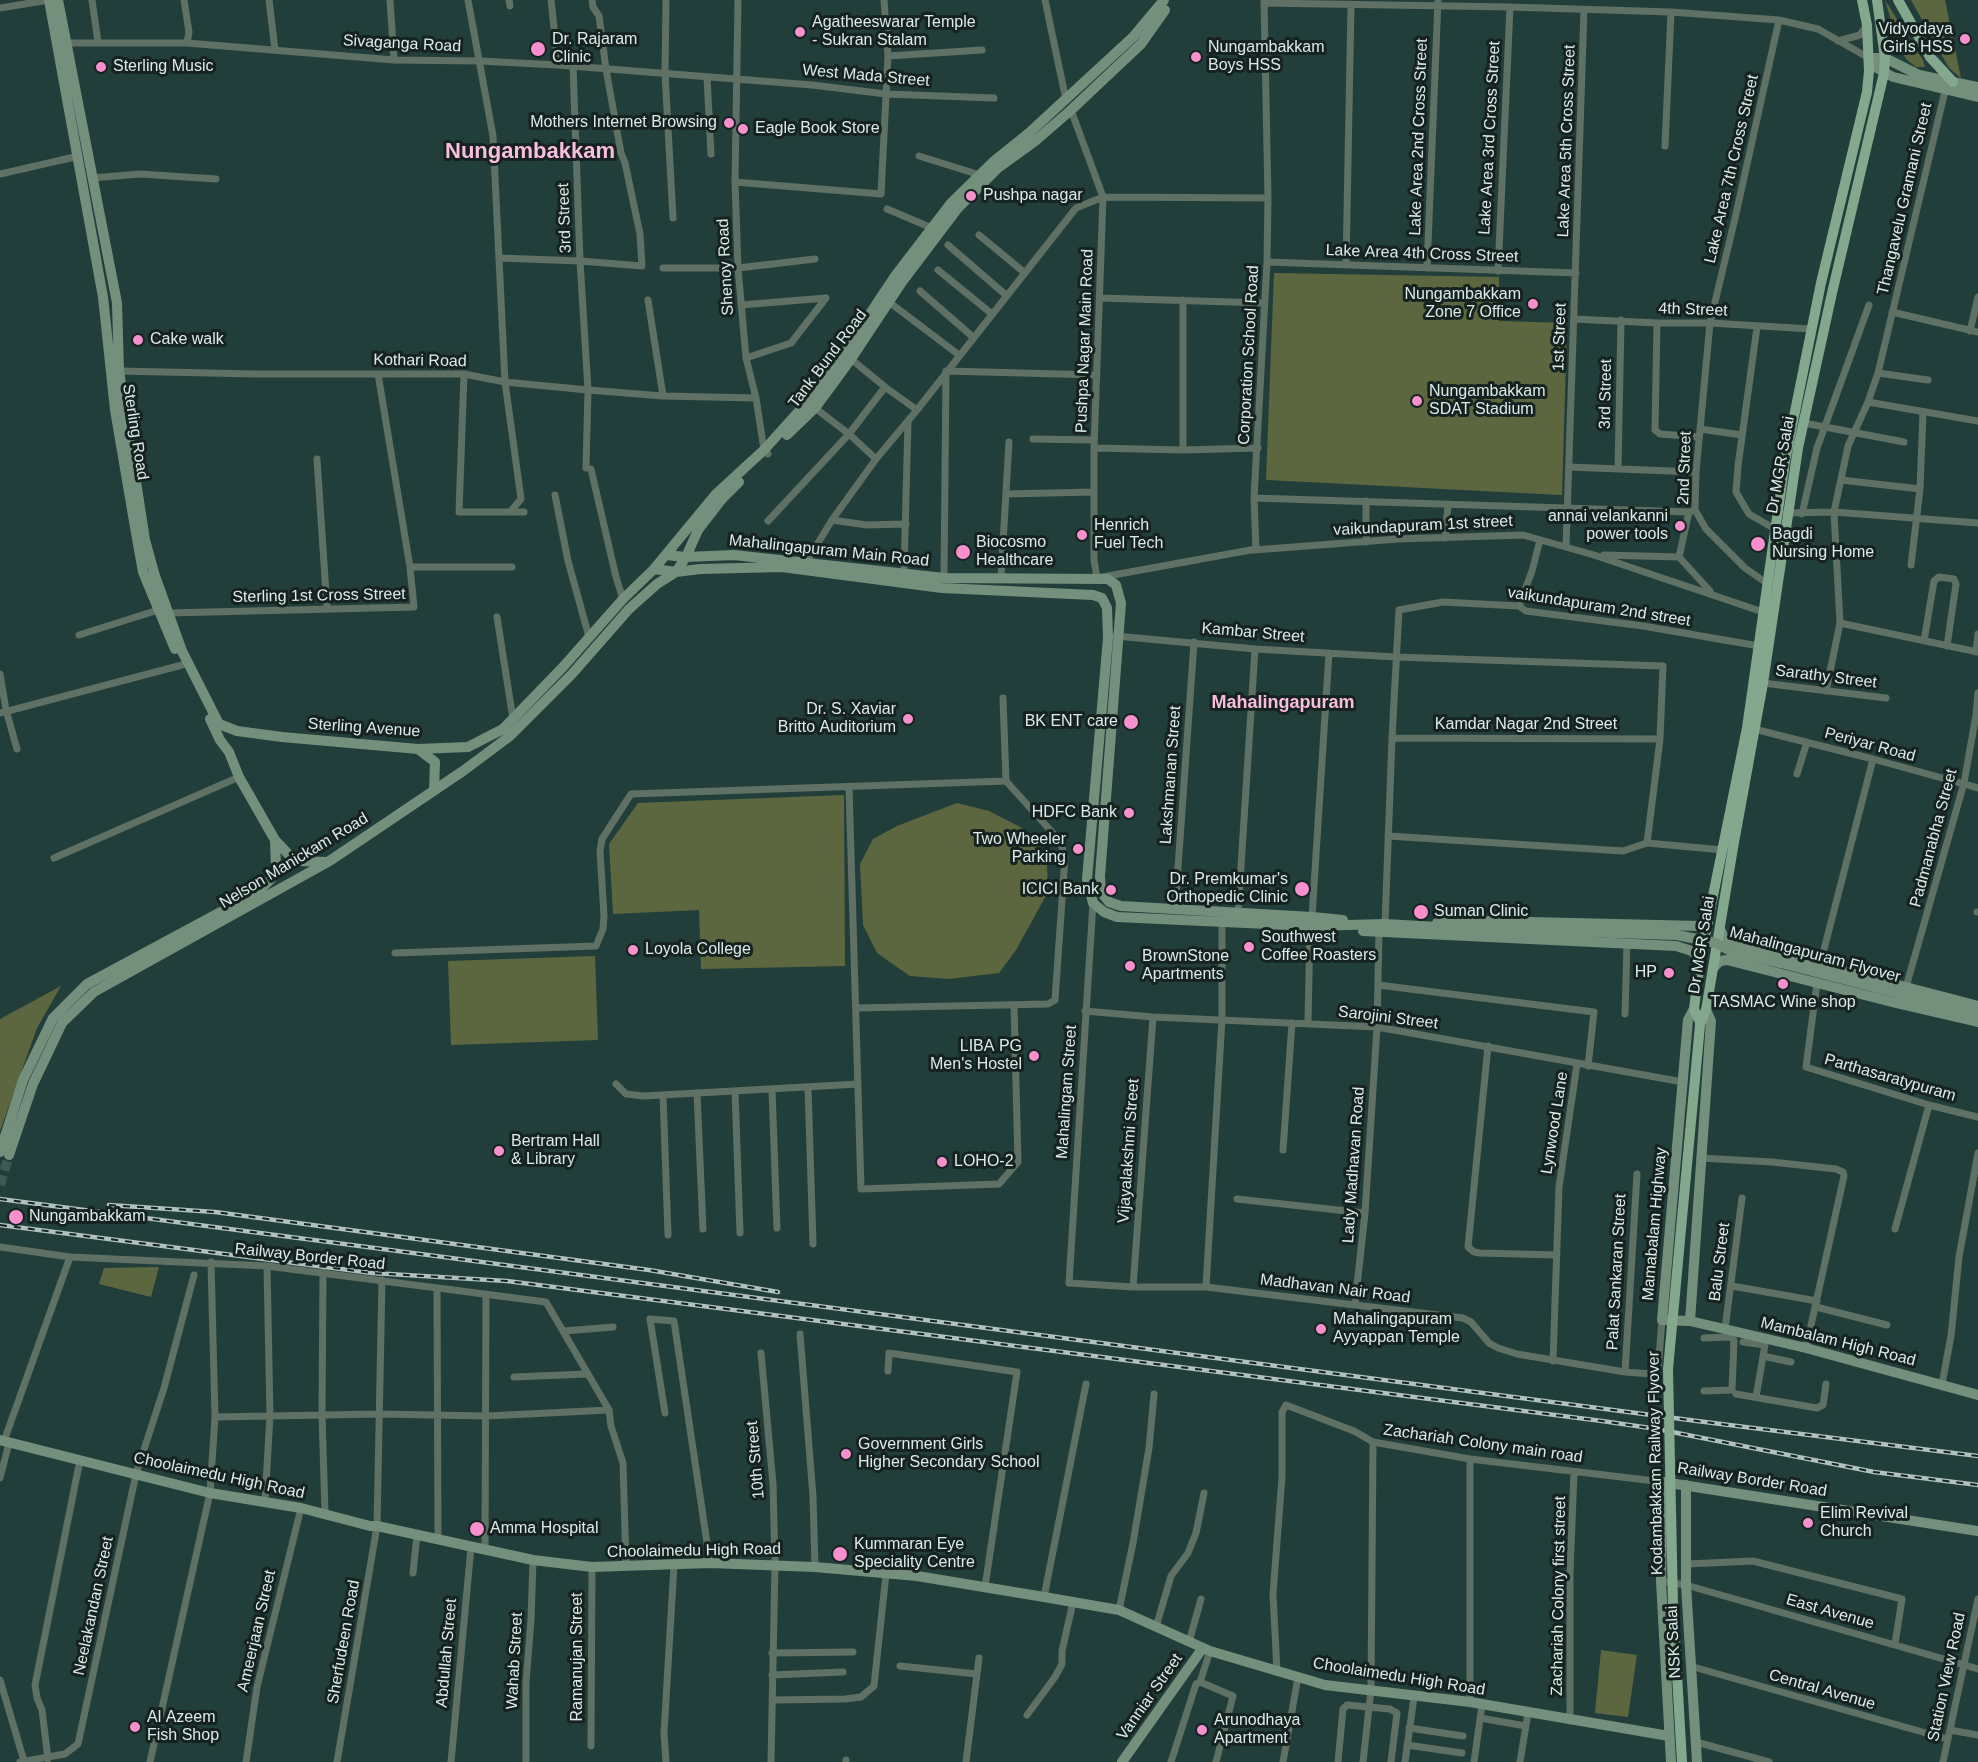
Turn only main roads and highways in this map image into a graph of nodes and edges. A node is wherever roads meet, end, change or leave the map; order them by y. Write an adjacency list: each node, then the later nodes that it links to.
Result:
1 (49, 0): 7 (main road, Sterling Road)
2 (58, 0): 7 (main road, Sterling Road)
3 (1862, 0): 8 (main road, Dr MGR Salai)
4 (1878, 0): 9 (main road, Dr MGR Salai)
5 (1164, 1): 14 (main road, Tank Bund Road); 14 (main road, Tank Bund Road)
6 (1897, 2): 11 (main road)
7 (62, 43): 23 (main road, Sterling Road); 23 (main road, Sterling Road)
8 (1869, 58): 9 (main road); 10 (main road); 16 (main road, Dr MGR Salai)
9 (1885, 58): 10 (main road, Dr MGR Salai); 11 (main road)
10 (1884, 73): 13 (main road); 16 (main road, Dr MGR Salai)
11 (1953, 82): 12 (main road)
12 (1978, 87)
13 (1978, 97)
14 (983, 177): 15 (main road, Tank Bund Road); 15 (main road, Tank Bund Road)
15 (766, 452): 17 (main road, Tank Bund Road); 18 (main road, Tank Bund Road)
16 (1783, 512): 35 (main road, Dr MGR Salai); 38 (main road, Dr MGR Salai)
17 (666, 555): 18 (main road, Mahalingapuram Main Road); 19 (main road, Tank Bund Road)
18 (686, 557): 20 (main road, Tank Bund Road); 21 (main road, Mahalingapuram Main Road)
19 (654, 569): 20 (main road, Mahalingapuram Main Road); 27 (main road, Tank Bund Road)
20 (676, 572): 22 (main road, Mahalingapuram Main Road); 27 (main road, Tank Bund Road)
21 (1097, 579): 22 (main road); 24 (main road)
22 (1093, 595): 24 (main road)
23 (163, 612): 25 (main road, Sterling Road); 29 (main road, Sterling Road)
24 (1114, 636): 33 (main road); 33 (main road)
25 (219, 724): 26 (main road, Sterling Avenue)
26 (259, 733): 28 (main road, Sterling Avenue); 29 (main road)
27 (506, 733): 28 (main road, Sterling Avenue); 30 (main road, Nelson Manickam Road)
28 (418, 748): 30 (main road)
29 (229, 752): 31 (main road, Sterling Road)
30 (434, 789): 32 (main road, Nelson Manickam Road)
31 (275, 840): 32 (main road); 43 (main road, Nelson Manickam Road)
32 (328, 862): 43 (main road, Nelson Manickam Road)
33 (1222, 917): 34 (main road); 34 (main road)
34 (1311, 921): 36 (main road)
35 (1707, 923): 37 (main road); 40 (main road, Dr MGR Salai)
36 (1381, 927): 37 (main road); 40 (main road)
37 (1428, 927): 47 (main road, Mahalingapuram Flyover, bridge)
38 (1720, 929): 39 (main road); 42 (main road, Dr MGR Salai)
39 (1752, 947): 41 (main road); 44 (main road)
40 (1700, 960): 45 (main road, Dr MGR Salai)
41 (1748, 965): 42 (main road); 48 (main road)
42 (1714, 968): 46 (main road, Dr MGR Salai)
43 (84, 995): 50 (main road)
44 (1978, 1006)
45 (1694, 1009): 49 (main road); 51 (main road, Mamabalam Highway)
46 (1706, 1010): 49 (main road, Kodambakkam Railway Flyover); 52 (main road)
47 (1978, 1014)
48 (1978, 1022)
49 (1700, 1023): 64 (main road, Kodambakkam Railway Flyover, bridge)
50 (5, 1154)
51 (1670, 1228): 52 (main road); 53 (main road, Mamabalam Highway)
52 (1696, 1228): 54 (main road)
53 (1666, 1274): 54 (main road); 55 (main road, Mamabalam Highway)
54 (1693, 1275): 55 (main road)
55 (1690, 1321): 56 (main road, Mambalam High Road)
56 (1978, 1395)
57 (4, 1441): 60 (main road, Choolaimedu High Road)
58 (1686, 1485): 59 (main road, Railway Border Road); 61 (main road, Railway Border Road); 65 (main road, NSK Salai)
59 (1978, 1531)
60 (1206, 1650): 61 (main road, Choolaimedu High Road); 62 (main road, Vanniar Street)
61 (1669, 1736): 63 (main road)
62 (1122, 1762)
63 (1671, 1762)
64 (1682, 1762)
65 (1697, 1762)

